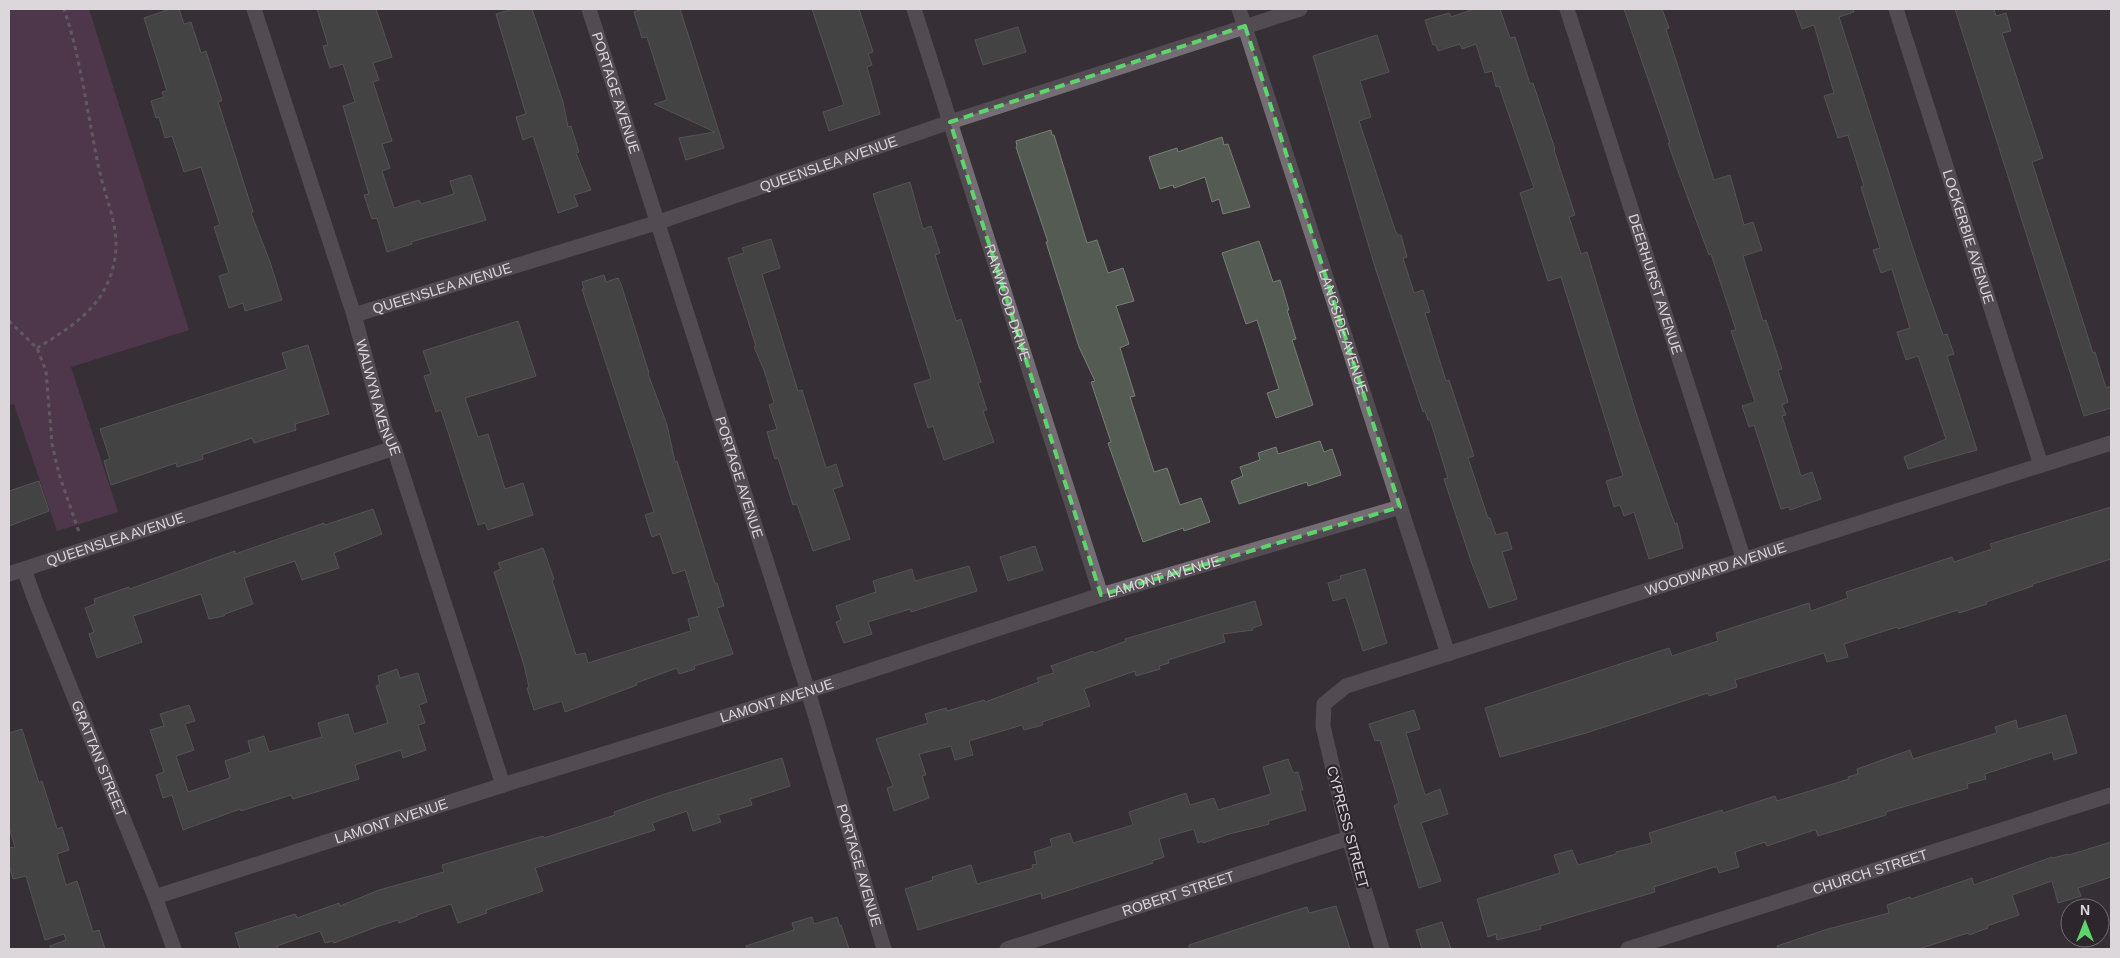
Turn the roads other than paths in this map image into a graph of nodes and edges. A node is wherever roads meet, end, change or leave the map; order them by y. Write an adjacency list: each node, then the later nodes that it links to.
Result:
1 (254, 9): 11 (street, WALWYN AVENUE)
2 (590, 9): 10 (street, PORTAGE AVENUE)
3 (914, 9): 9 (street, RANWOOD DRIVE)
4 (1239, 9): 8 (street, LANGSIDE AVENUE)
5 (1300, 9): 8 (street, QUEENSLEA AVENUE)
6 (1567, 9): 16 (street, DEERHURST AVENUE)
7 (1896, 9): 14 (street, LOCKERBIE AVENUE)
8 (1244, 26): 9 (street, QUEENSLEA AVENUE); 15 (street, LANGSIDE AVENUE)
9 (950, 122): 10 (street, QUEENSLEA AVENUE); 19 (street, RANWOOD DRIVE)
10 (659, 222): 11 (street, QUEENSLEA AVENUE); 21 (street, PORTAGE AVENUE)
11 (354, 315): 13 (street, WALWYN AVENUE)
12 (2111, 443): 14 (street, WOODWARD AVENUE)
13 (394, 448): 17 (street, QUEENSLEA AVENUE); 23 (street, WALWYN AVENUE)
14 (2041, 465): 16 (street, WOODWARD AVENUE)
15 (1400, 507): 19 (street, LAMONT AVENUE); 20 (street, LANGSIDE AVENUE)
16 (1744, 560): 20 (street, WOODWARD AVENUE)
17 (24, 569): 18 (street, QUEENSLEA AVENUE); 26 (street, GRATTAN STREET)
18 (9, 574)
19 (1101, 595): 21 (street, LAMONT AVENUE)
20 (1448, 654): 22 (street, WOODWARD AVENUE)
21 (808, 691): 23 (street, LAMONT AVENUE); 29 (street, PORTAGE AVENUE)
22 (1324, 704): 25 (street, CYPRESS STREET)
23 (504, 785): 26 (street, LAMONT AVENUE)
24 (2111, 795): 27 (street, CHURCH STREET)
25 (1349, 838): 30 (street, ROBERT STREET); 31 (street, CYPRESS STREET)
26 (155, 897): 28 (street, GRATTAN STREET)
27 (1656, 945): 32 (street, CHURCH STREET)
28 (174, 949)
29 (884, 949)
30 (1007, 949)
31 (1382, 949)
32 (1628, 949)

